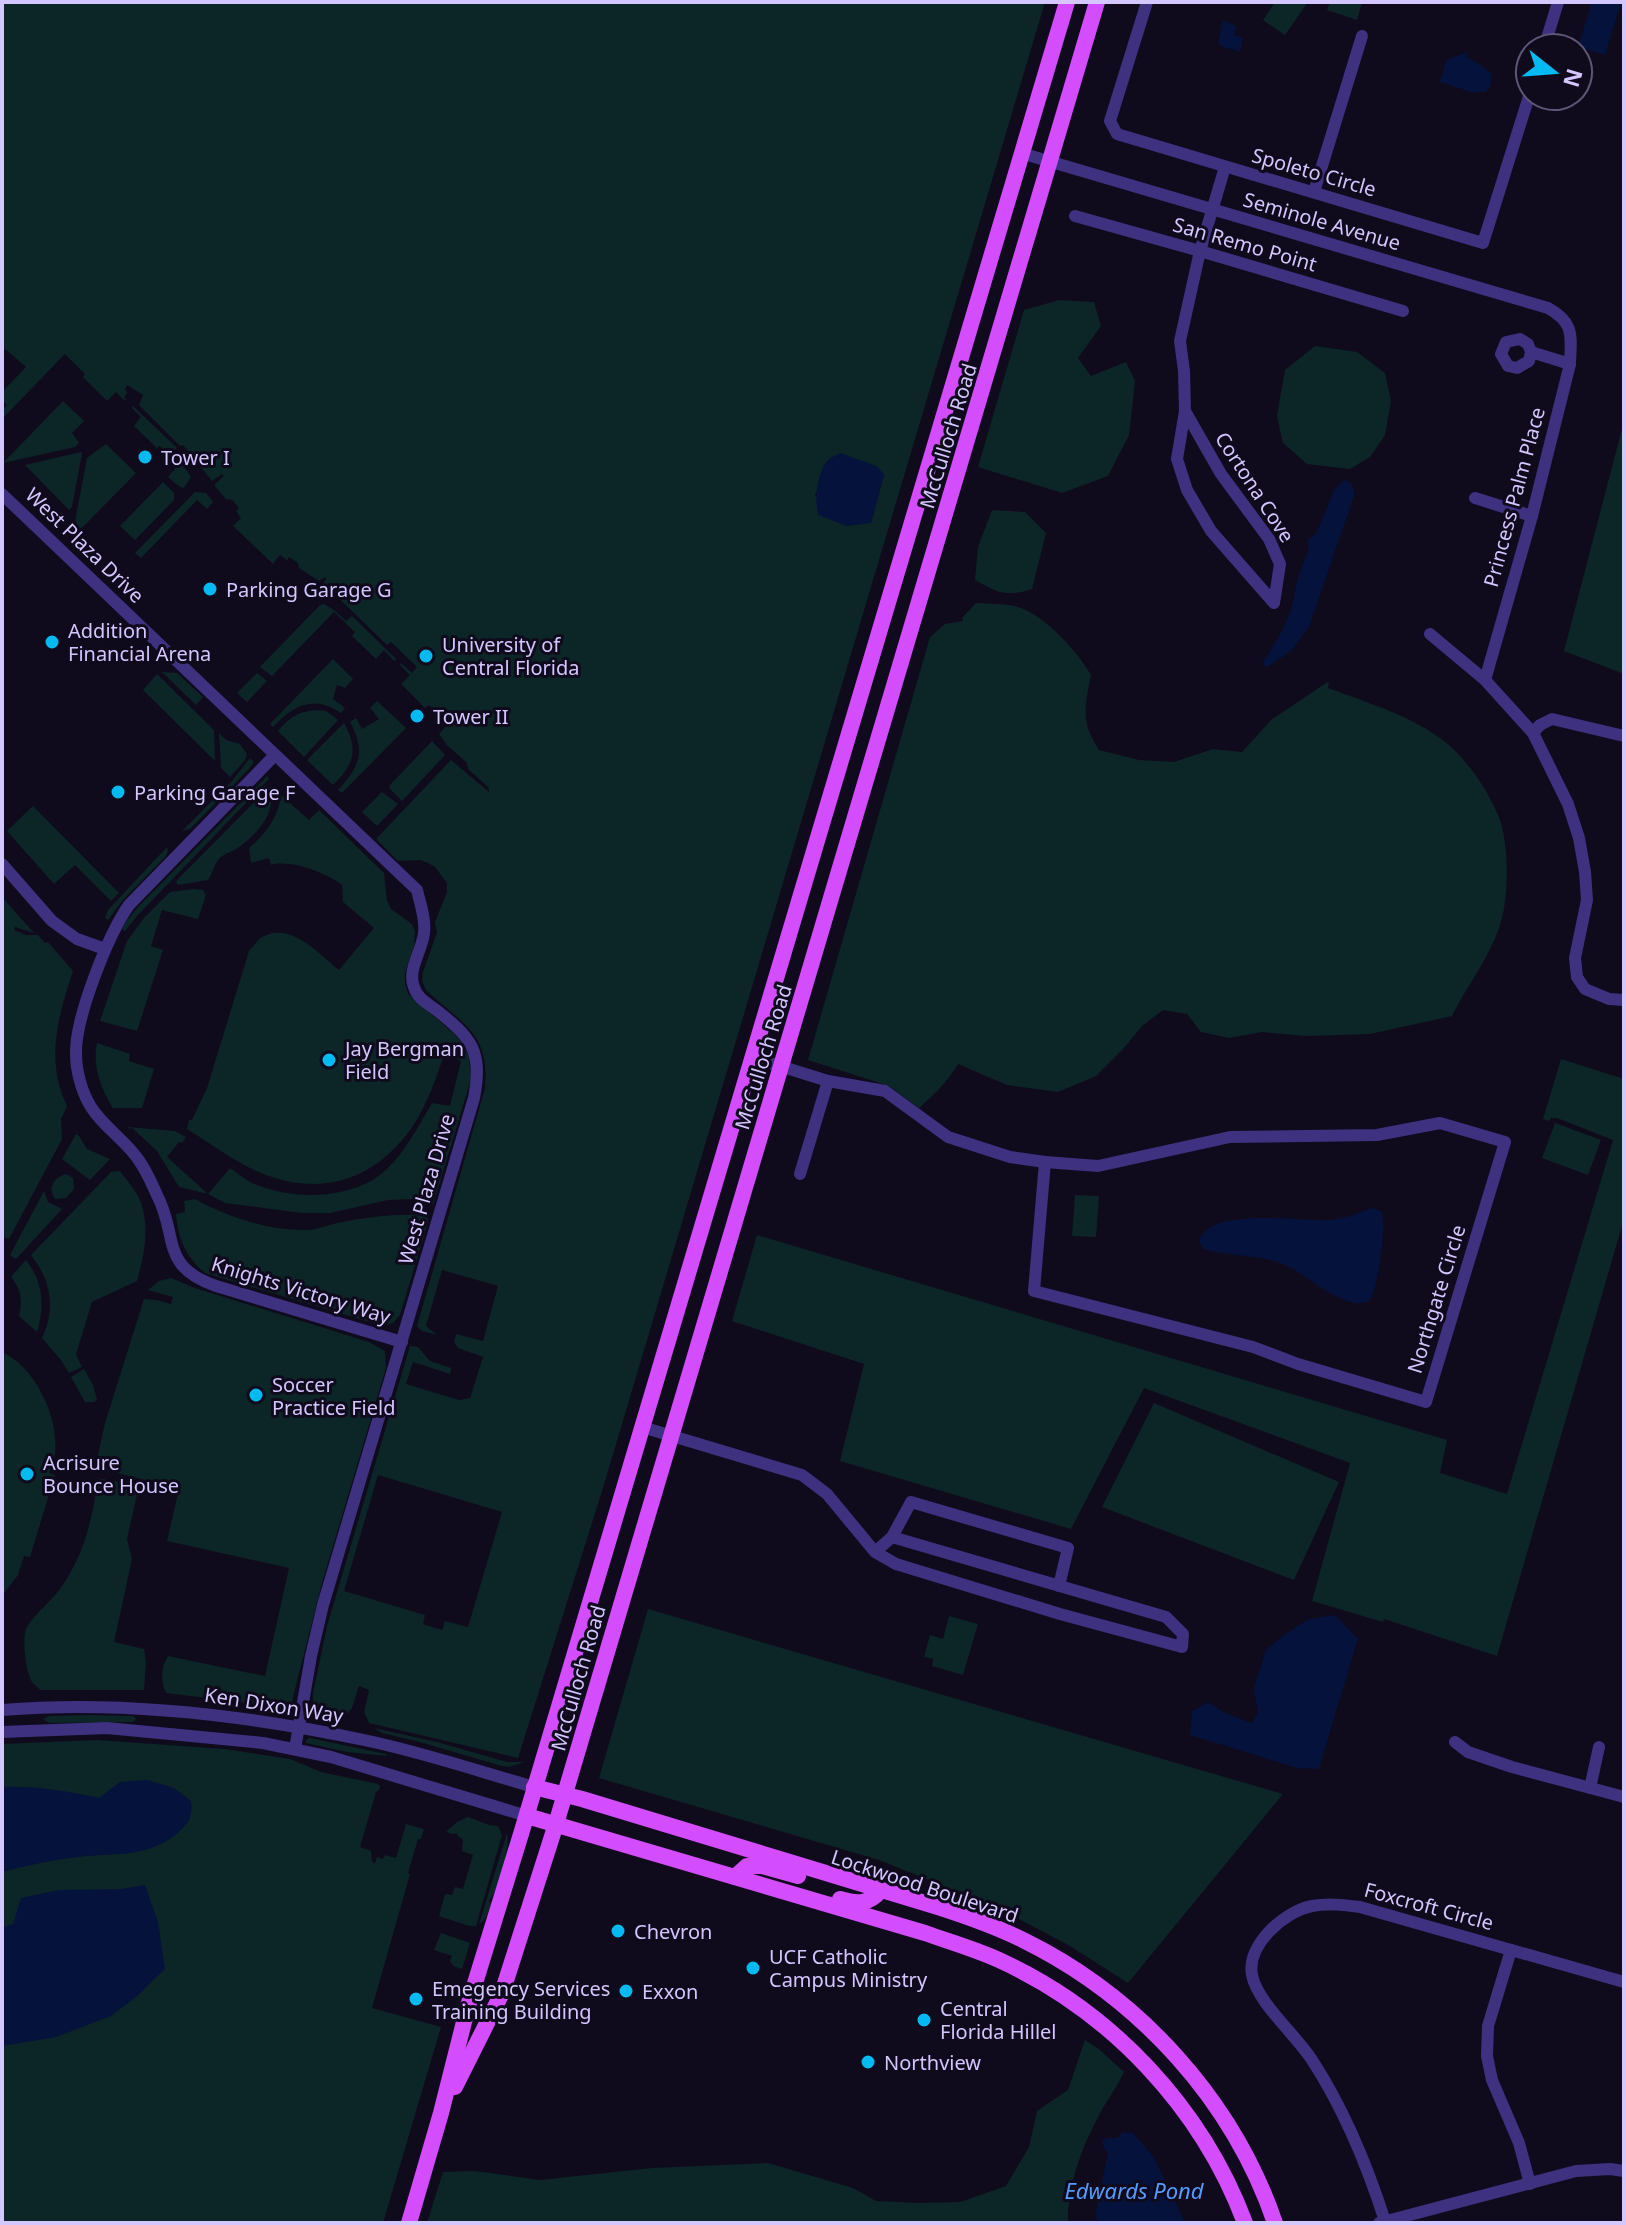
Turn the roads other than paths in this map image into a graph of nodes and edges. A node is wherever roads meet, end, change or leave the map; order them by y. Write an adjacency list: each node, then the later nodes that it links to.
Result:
1 (1067, 2): 8 (main road, McCulloch Road)
2 (1097, 2): 9 (main road, McCulloch Road)
3 (1147, 2): 10 (street, Spoleto Circle)
4 (1558, 2): 5 (street)
5 (1549, 32)
6 (1362, 36): 11 (street)
7 (1524, 112): 11 (street, Spoleto Circle)
8 (1021, 153): 9 (street, Seminole Avenue); 30 (main road, McCulloch Road)
9 (1050, 162): 12 (street, Seminole Avenue); 31 (main road, McCulloch Road)
10 (1225, 167): 11 (street, Spoleto Circle); 12 (street, Cortona Cove)
11 (1314, 192)
12 (1212, 210): 14 (street, Cortona Cove); 17 (street, Seminole Avenue)
13 (1075, 216): 14 (street, San Remo Point)
14 (1200, 251): 15 (street, San Remo Point); 18 (street, Cortona Cove)
15 (1403, 311)
16 (1531, 352): 17 (street)
17 (1570, 364): 21 (street, Princess Palm Place)
18 (1185, 411): 18 (street, Cortona Cove)
19 (2, 494): 26 (street, West Plaza Drive)
20 (1475, 498): 21 (street)
21 (1532, 516): 23 (street, Princess Palm Place)
22 (1430, 634): 23 (street)
23 (1485, 680): 24 (street)
24 (1533, 733): 25 (street); 29 (street)
25 (1624, 736)
26 (275, 755): 28 (street, Knights Victory Way); 35 (street, West Plaza Drive)
27 (2, 864): 28 (street)
28 (105, 949): 35 (street, Knights Victory Way)
29 (1624, 1000)
30 (751, 1057): 31 (street, Northgate Circle); 36 (main road, McCulloch Road)
31 (781, 1066): 32 (street, Northgate Circle); 37 (main road, McCulloch Road)
32 (828, 1081): 33 (street, Northgate Circle); 34 (street)
33 (1045, 1162): 33 (street, Northgate Circle)
34 (800, 1174)
35 (402, 1342): 42 (street, West Plaza Drive)
36 (642, 1427): 37 (street); 47 (main road, McCulloch Road)
37 (671, 1435): 39 (street); 49 (main road, McCulloch Road)
38 (892, 1537): 39 (street); 40 (street); 40 (street)
39 (875, 1552): 40 (street)
40 (1059, 1586)
41 (2, 1710): 42 (street, Ken Dixon Way)
42 (299, 1727): 46 (street, West Plaza Drive); 47 (street, Ken Dixon Way)
43 (2, 1732): 46 (street, Ken Dixon Way)
44 (1455, 1742): 48 (street)
45 (1599, 1747): 48 (street)
46 (295, 1749): 51 (street, Ken Dixon Way)
47 (534, 1787): 49 (main road, Lockwood Boulevard); 51 (main road, McCulloch Road)
48 (1590, 1788): 50 (street)
49 (565, 1796): 52 (main road, McCulloch Road); 54 (main road, Lockwood Boulevard)
50 (1624, 1797)
51 (527, 1816): 52 (main road); 62 (main road, McCulloch Road)
52 (556, 1824): 53 (main road); 61 (main road, McCulloch Road)
53 (735, 1877): 54 (main road); 55 (main road)
54 (847, 1880): 56 (main road, Lockwood Boulevard)
55 (768, 1887): 56 (main road); 59 (main road)
56 (881, 1890): 58 (main road, Lockwood Boulevard)
57 (1511, 1950): 60 (street, Foxcroft Circle); 65 (street); 66 (street, Foxcroft Circle)
58 (1051, 1955): 59 (main road); 69 (main road, Lockwood Boulevard)
59 (1036, 1979): 68 (main road)
60 (1624, 1982)
61 (502, 1993): 62 (main road); 63 (main road, McCulloch Road)
62 (468, 2006): 63 (main road, McCulloch Road)
63 (441, 2113): 67 (main road, McCulloch Road)
64 (1624, 2171): 65 (street, Foxcroft Circle)
65 (1530, 2184): 66 (street, Foxcroft Circle)
66 (1382, 2222)
67 (409, 2223)
68 (1245, 2223)
69 (1275, 2223)

